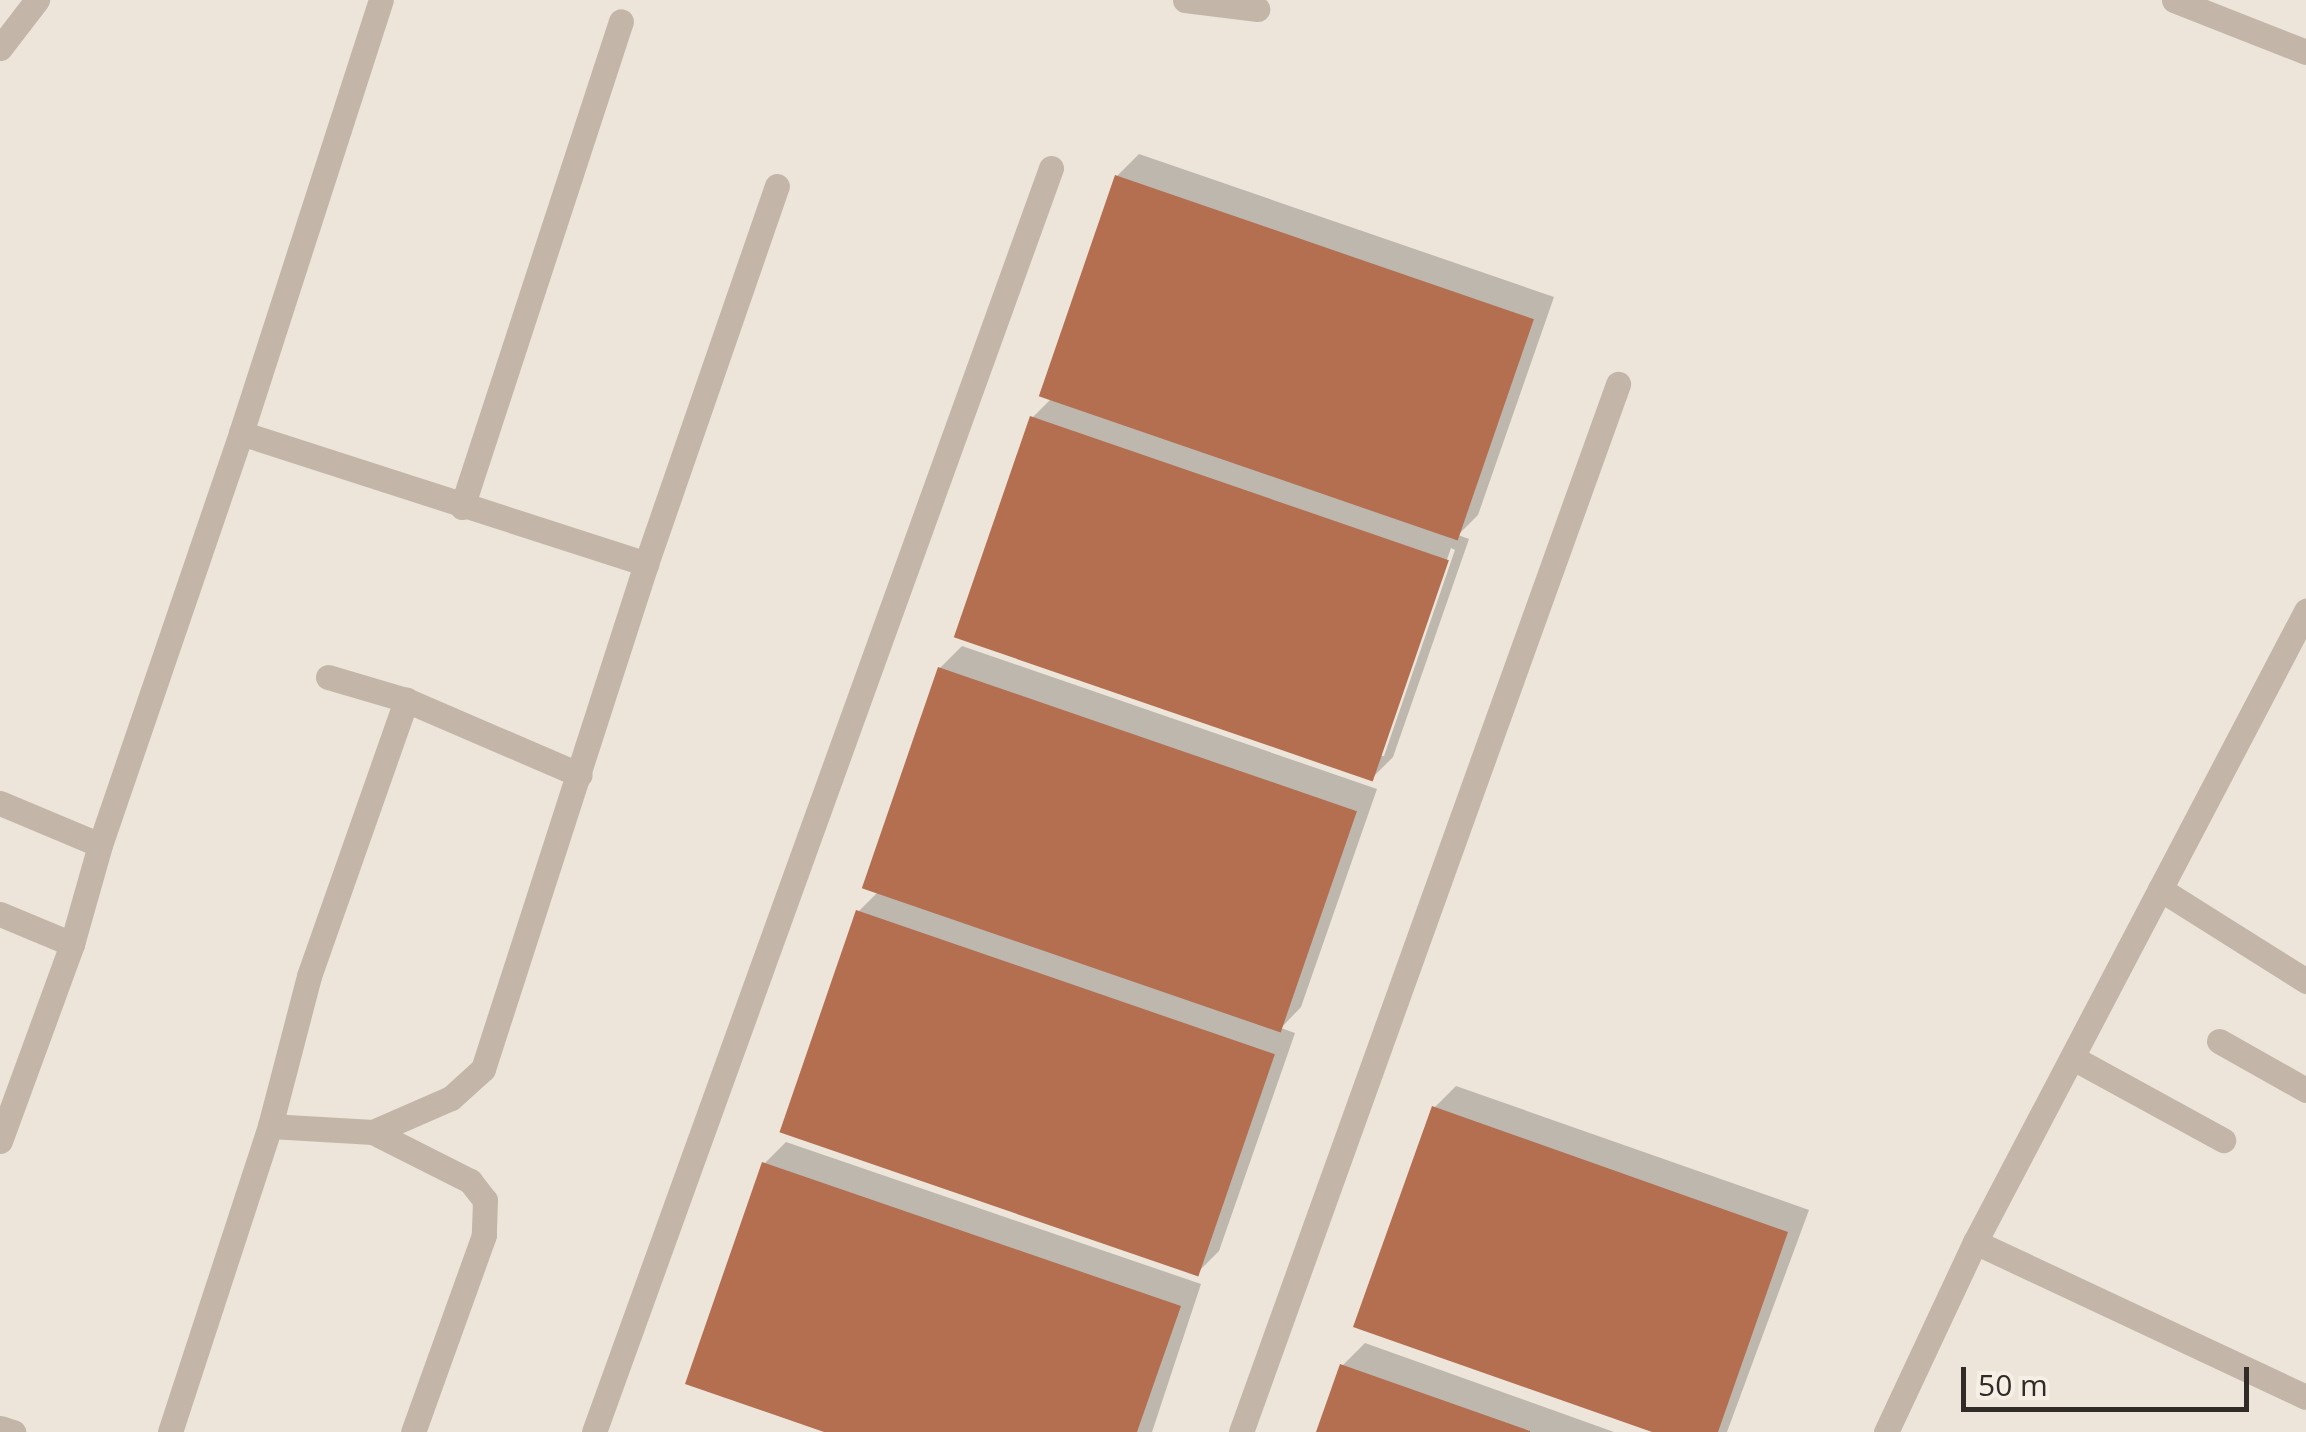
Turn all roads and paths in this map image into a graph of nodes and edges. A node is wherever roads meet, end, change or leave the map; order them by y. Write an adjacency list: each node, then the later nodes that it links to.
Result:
1 (37, 0): 7 (street)
2 (381, 0): 12 (street)
3 (1185, 0): 5 (street)
4 (2174, 0): 8 (street)
5 (1256, 9)
6 (620, 21): 13 (street)
7 (0, 48)
8 (2306, 52)
9 (1051, 168): 38 (street)
10 (777, 186): 14 (street)
11 (1618, 384): 39 (street)
12 (241, 432): 13 (street); 20 (street)
13 (462, 507): 14 (street)
14 (646, 564): 18 (street)
15 (2306, 611): 21 (street)
16 (328, 677): 17 (street)
17 (406, 700): 18 (street); 28 (street)
18 (580, 776): 29 (street)
19 (0, 804): 20 (street)
20 (100, 844): 23 (street)
21 (2160, 889): 24 (street); 26 (street)
22 (0, 914): 23 (street)
23 (72, 944): 31 (street)
24 (2306, 981)
25 (2219, 1041): 27 (street)
26 (2075, 1059): 30 (street); 32 (street)
27 (2306, 1090)
28 (270, 1126): 29 (street); 36 (street)
29 (373, 1132): 37 (street)
30 (2223, 1140)
31 (0, 1142)
32 (1975, 1242): 33 (street); 40 (street)
33 (2306, 1397)
34 (0, 1428): 35 (street)
35 (14, 1432)
36 (170, 1432)
37 (414, 1432)
38 (594, 1432)
39 (1242, 1432)
40 (1886, 1432)

